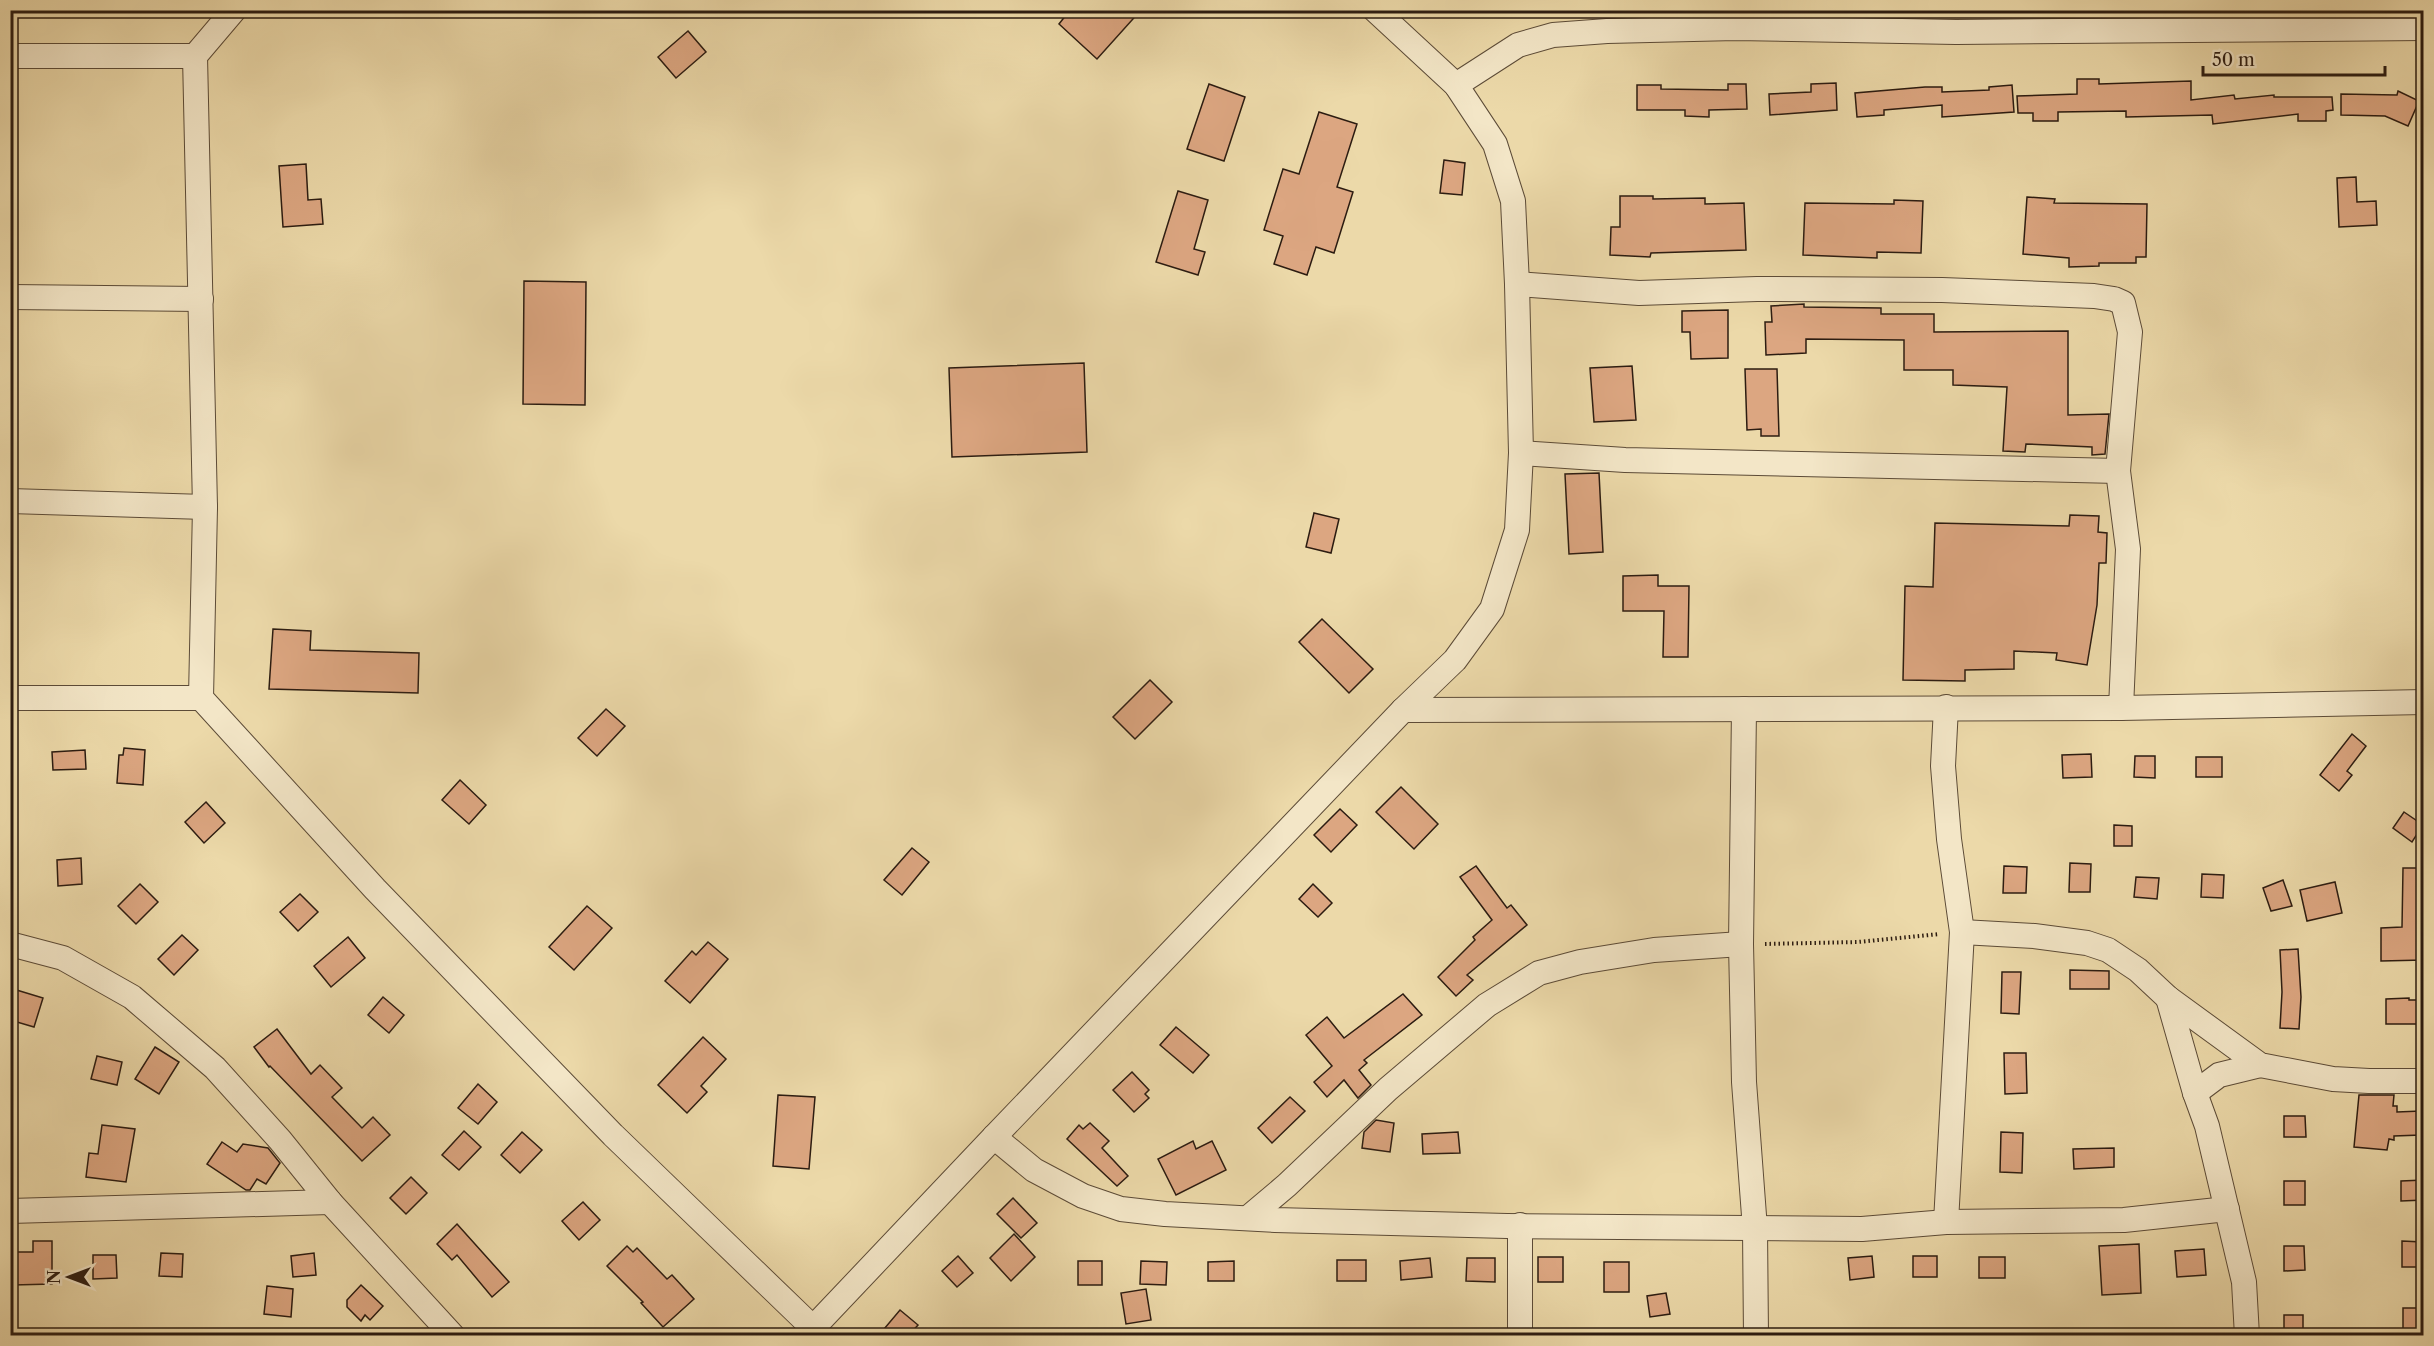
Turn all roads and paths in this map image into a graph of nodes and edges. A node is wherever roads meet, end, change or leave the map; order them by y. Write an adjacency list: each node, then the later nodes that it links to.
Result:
1 (234, 10): 7 (street)
2 (1375, 10): 8 (street)
3 (1736, 19): 4 (street); 8 (street)
4 (1956, 21): 5 (street)
5 (2424, 28)
6 (10, 56): 7 (street)
7 (195, 56): 11 (street)
8 (1456, 85): 9 (street)
9 (1517, 284): 12 (street); 13 (street)
10 (10, 297): 11 (street)
11 (201, 299): 15 (street)
12 (1521, 453): 13 (street); 22 (street)
13 (2118, 471): 20 (street)
14 (10, 501): 15 (street)
15 (205, 507): 17 (street)
16 (10, 698): 17 (street)
17 (201, 698): 38 (street)
18 (2424, 702): 20 (street)
19 (1946, 707): 20 (street); 21 (street); 23 (street)
20 (2121, 708)
21 (1744, 709): 22 (street); 25 (street)
22 (1403, 710): 30 (street)
23 (1962, 932): 25 (path); 26 (street); 35 (street)
24 (10, 944): 31 (street)
25 (1741, 944): 34 (street); 37 (street)
26 (2168, 998): 27 (street); 29 (street)
27 (2260, 1065): 28 (street); 29 (street)
28 (2424, 1081)
29 (2195, 1093): 32 (street)
30 (994, 1137): 34 (street); 38 (street)
31 (330, 1202): 33 (street); 39 (street)
32 (2227, 1209): 35 (street); 42 (street)
33 (10, 1211)
34 (1248, 1218): 36 (street)
35 (1946, 1222): 37 (street)
36 (1520, 1225): 37 (street); 40 (street)
37 (1755, 1229): 41 (street)
38 (813, 1332)
39 (453, 1335)
40 (1520, 1335)
41 (1756, 1335)
42 (2247, 1335)

